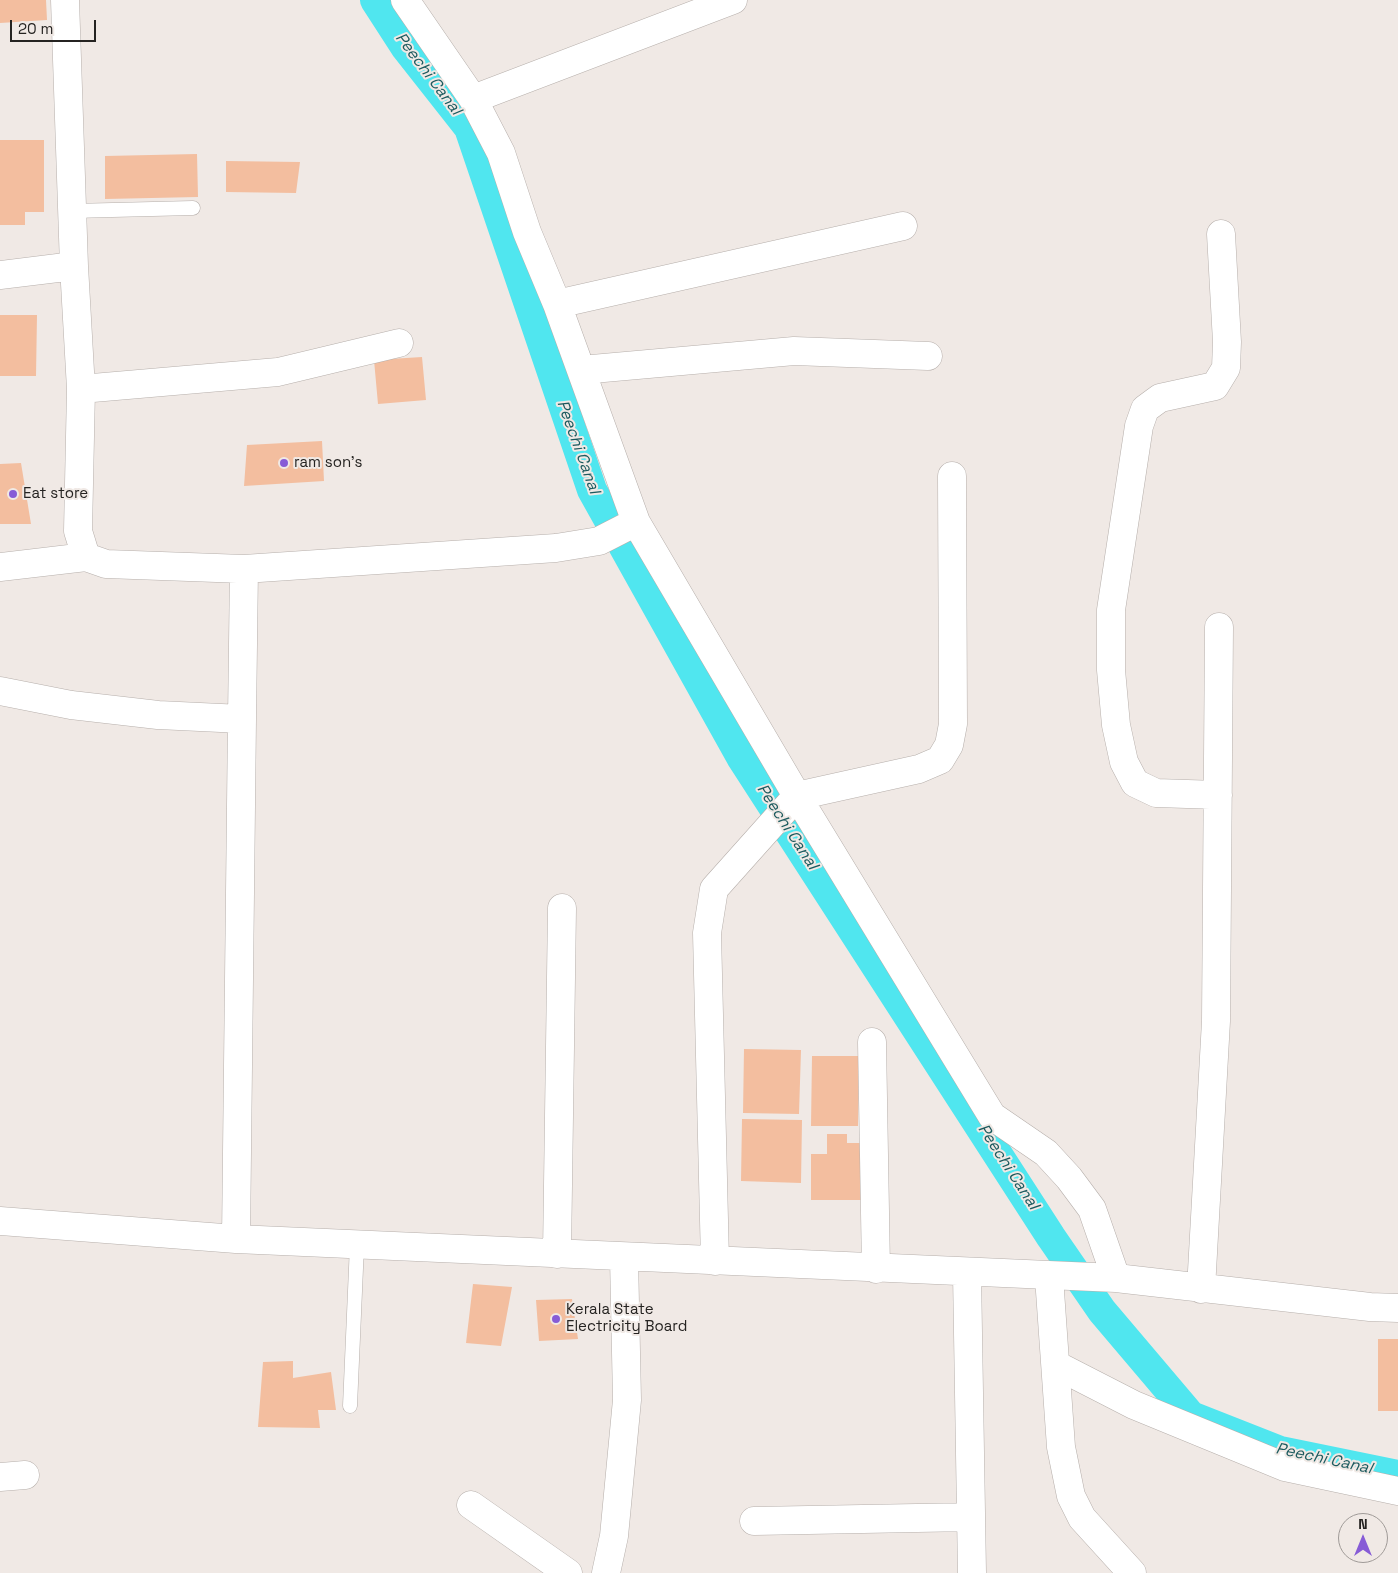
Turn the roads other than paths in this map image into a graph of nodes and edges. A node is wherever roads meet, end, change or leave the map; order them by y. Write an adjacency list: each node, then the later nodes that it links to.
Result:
1 (65, 0): 6 (street)
2 (405, 0): 4 (street)
3 (732, 0): 4 (street)
4 (472, 99): 11 (street)
5 (193, 208): 6 (lane)
6 (72, 211): 9 (street)
7 (903, 226): 11 (street)
8 (1222, 234): 24 (street)
9 (74, 266): 10 (street); 15 (street)
10 (0, 275)
11 (557, 304): 14 (street)
12 (399, 342): 15 (street)
13 (928, 356): 14 (street)
14 (581, 370): 17 (street)
15 (81, 389): 18 (street)
16 (952, 476): 25 (street)
17 (631, 525): 20 (street); 25 (street)
18 (86, 557): 19 (street); 20 (street)
19 (0, 567)
20 (244, 569): 23 (street)
21 (1219, 627): 24 (street)
22 (0, 692): 23 (street)
23 (242, 719): 29 (street)
24 (1218, 795): 37 (street)
25 (797, 796): 33 (street); 36 (street)
26 (562, 908): 31 (street)
27 (872, 1042): 34 (street)
28 (0, 1221): 29 (street)
29 (236, 1239): 30 (street)
30 (357, 1245): 31 (street); 40 (lane)
31 (557, 1254): 32 (street)
32 (624, 1257): 33 (street); 46 (street)
33 (715, 1261): 34 (street)
34 (876, 1269): 35 (street)
35 (967, 1273): 36 (street); 43 (street)
36 (1082, 1278): 37 (street); 39 (street)
37 (1201, 1289): 38 (street)
38 (1398, 1308)
39 (1056, 1365): 41 (street); 48 (street)
40 (350, 1406)
41 (1398, 1491)
42 (471, 1506): 45 (street)
43 (971, 1517): 44 (street); 47 (street)
44 (754, 1521)
45 (568, 1573)
46 (606, 1573)
47 (972, 1573)
48 (1132, 1573)

